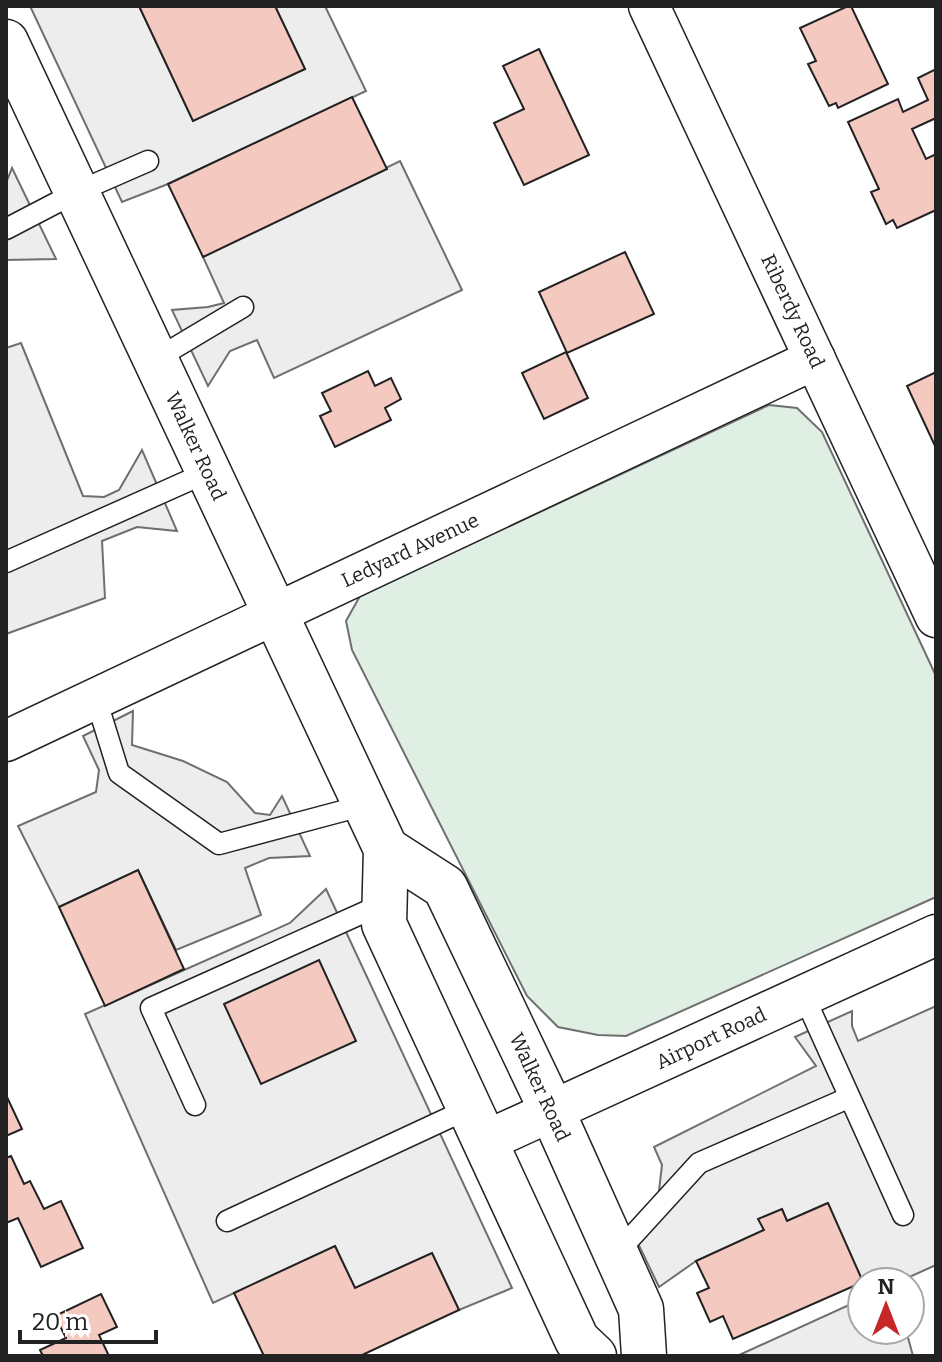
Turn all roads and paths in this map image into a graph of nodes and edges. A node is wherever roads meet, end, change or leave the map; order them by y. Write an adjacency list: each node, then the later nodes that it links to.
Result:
1 (649, 6): 8 (street, Riberdy Road)
2 (6, 42): 4 (main road, Walker Road)
3 (148, 161): 4 (lane)
4 (77, 192): 5 (lane); 7 (main road, Walker Road)
5 (6, 229)
6 (243, 307): 7 (lane)
7 (156, 359): 9 (main road, Walker Road)
8 (815, 359): 11 (street, Ledyard Avenue); 12 (street, Riberdy Road)
9 (208, 472): 10 (lane); 11 (main road, Walker Road)
10 (6, 562)
11 (274, 615): 13 (street, Ledyard Avenue); 15 (main road, Walker Road)
12 (936, 617)
13 (96, 699): 14 (street, Ledyard Avenue); 15 (lane)
14 (6, 741)
15 (365, 805): 16 (main road, Walker Road)
16 (386, 849): 17 (main road, Walker Road); 22 (main road, Walker Road)
17 (385, 903): 21 (lane); 23 (main road, Walker Road)
18 (936, 935): 19 (street, Airport Road)
19 (804, 996): 20 (lane); 22 (street, Airport Road)
20 (848, 1098): 24 (lane); 26 (lane)
21 (195, 1105)
22 (552, 1111): 23 (street, Airport Road); 26 (main road, Walker Road)
23 (478, 1124): 25 (lane); 27 (main road, Walker Road)
24 (903, 1215)
25 (227, 1221)
26 (616, 1254): 28 (main road, Walker Road)
27 (594, 1356)
28 (644, 1356)

